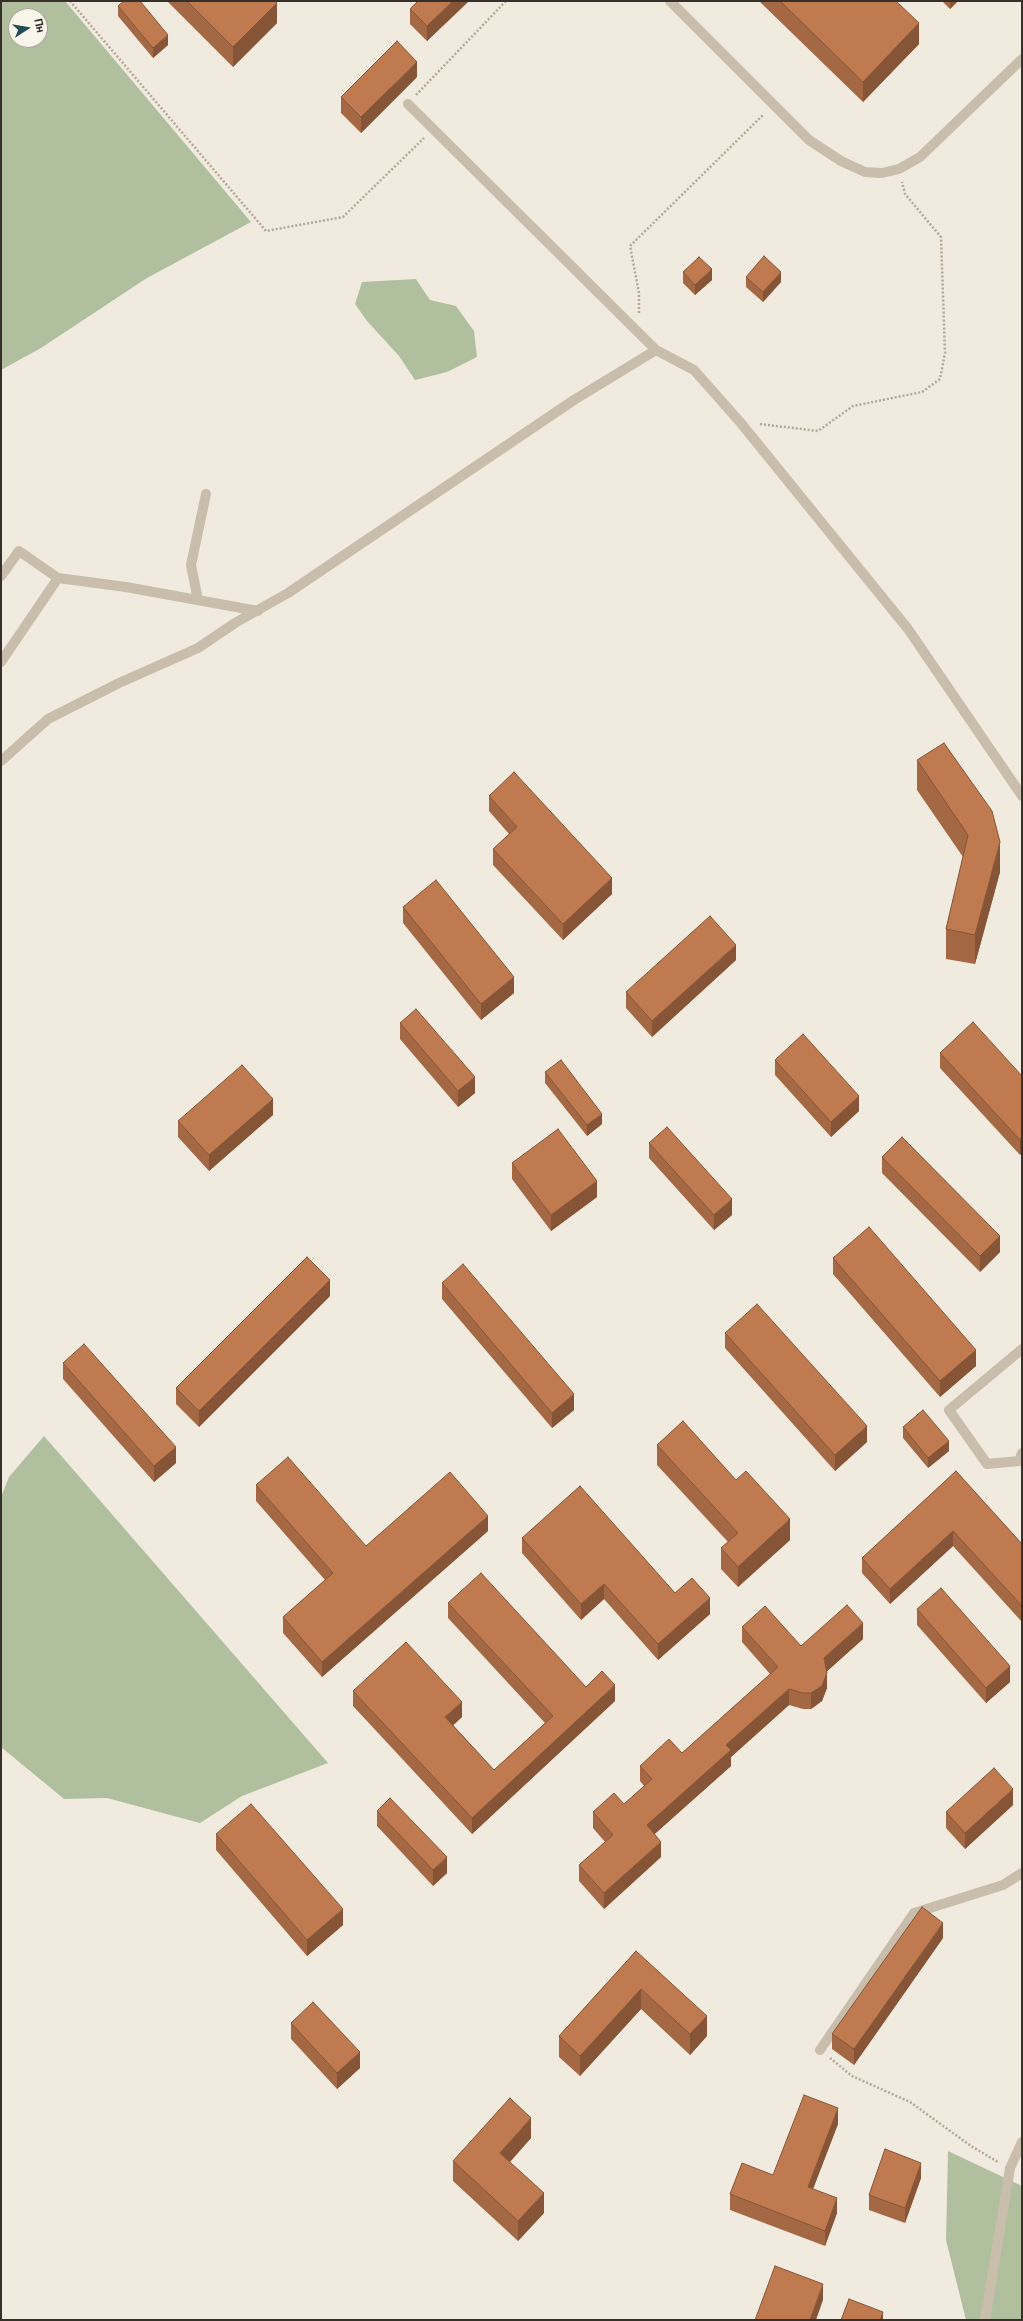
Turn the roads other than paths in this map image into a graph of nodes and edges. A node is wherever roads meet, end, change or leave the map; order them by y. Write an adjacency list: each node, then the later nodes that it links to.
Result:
1 (670, 1): 2 (street)
2 (1022, 59)
3 (408, 104): 4 (street)
4 (656, 350): 9 (street); 12 (street)
5 (206, 494): 8 (street)
6 (1, 576): 7 (street)
7 (58, 578): 8 (street); 10 (street)
8 (198, 600): 9 (street)
9 (258, 611): 11 (street)
10 (1, 662)
11 (1, 761)
12 (1022, 796)
13 (1022, 1349): 14 (street)
14 (1021, 1460)
15 (1022, 1873): 16 (street)
16 (820, 2050)
17 (1022, 2142): 18 (street)
18 (985, 2320)

